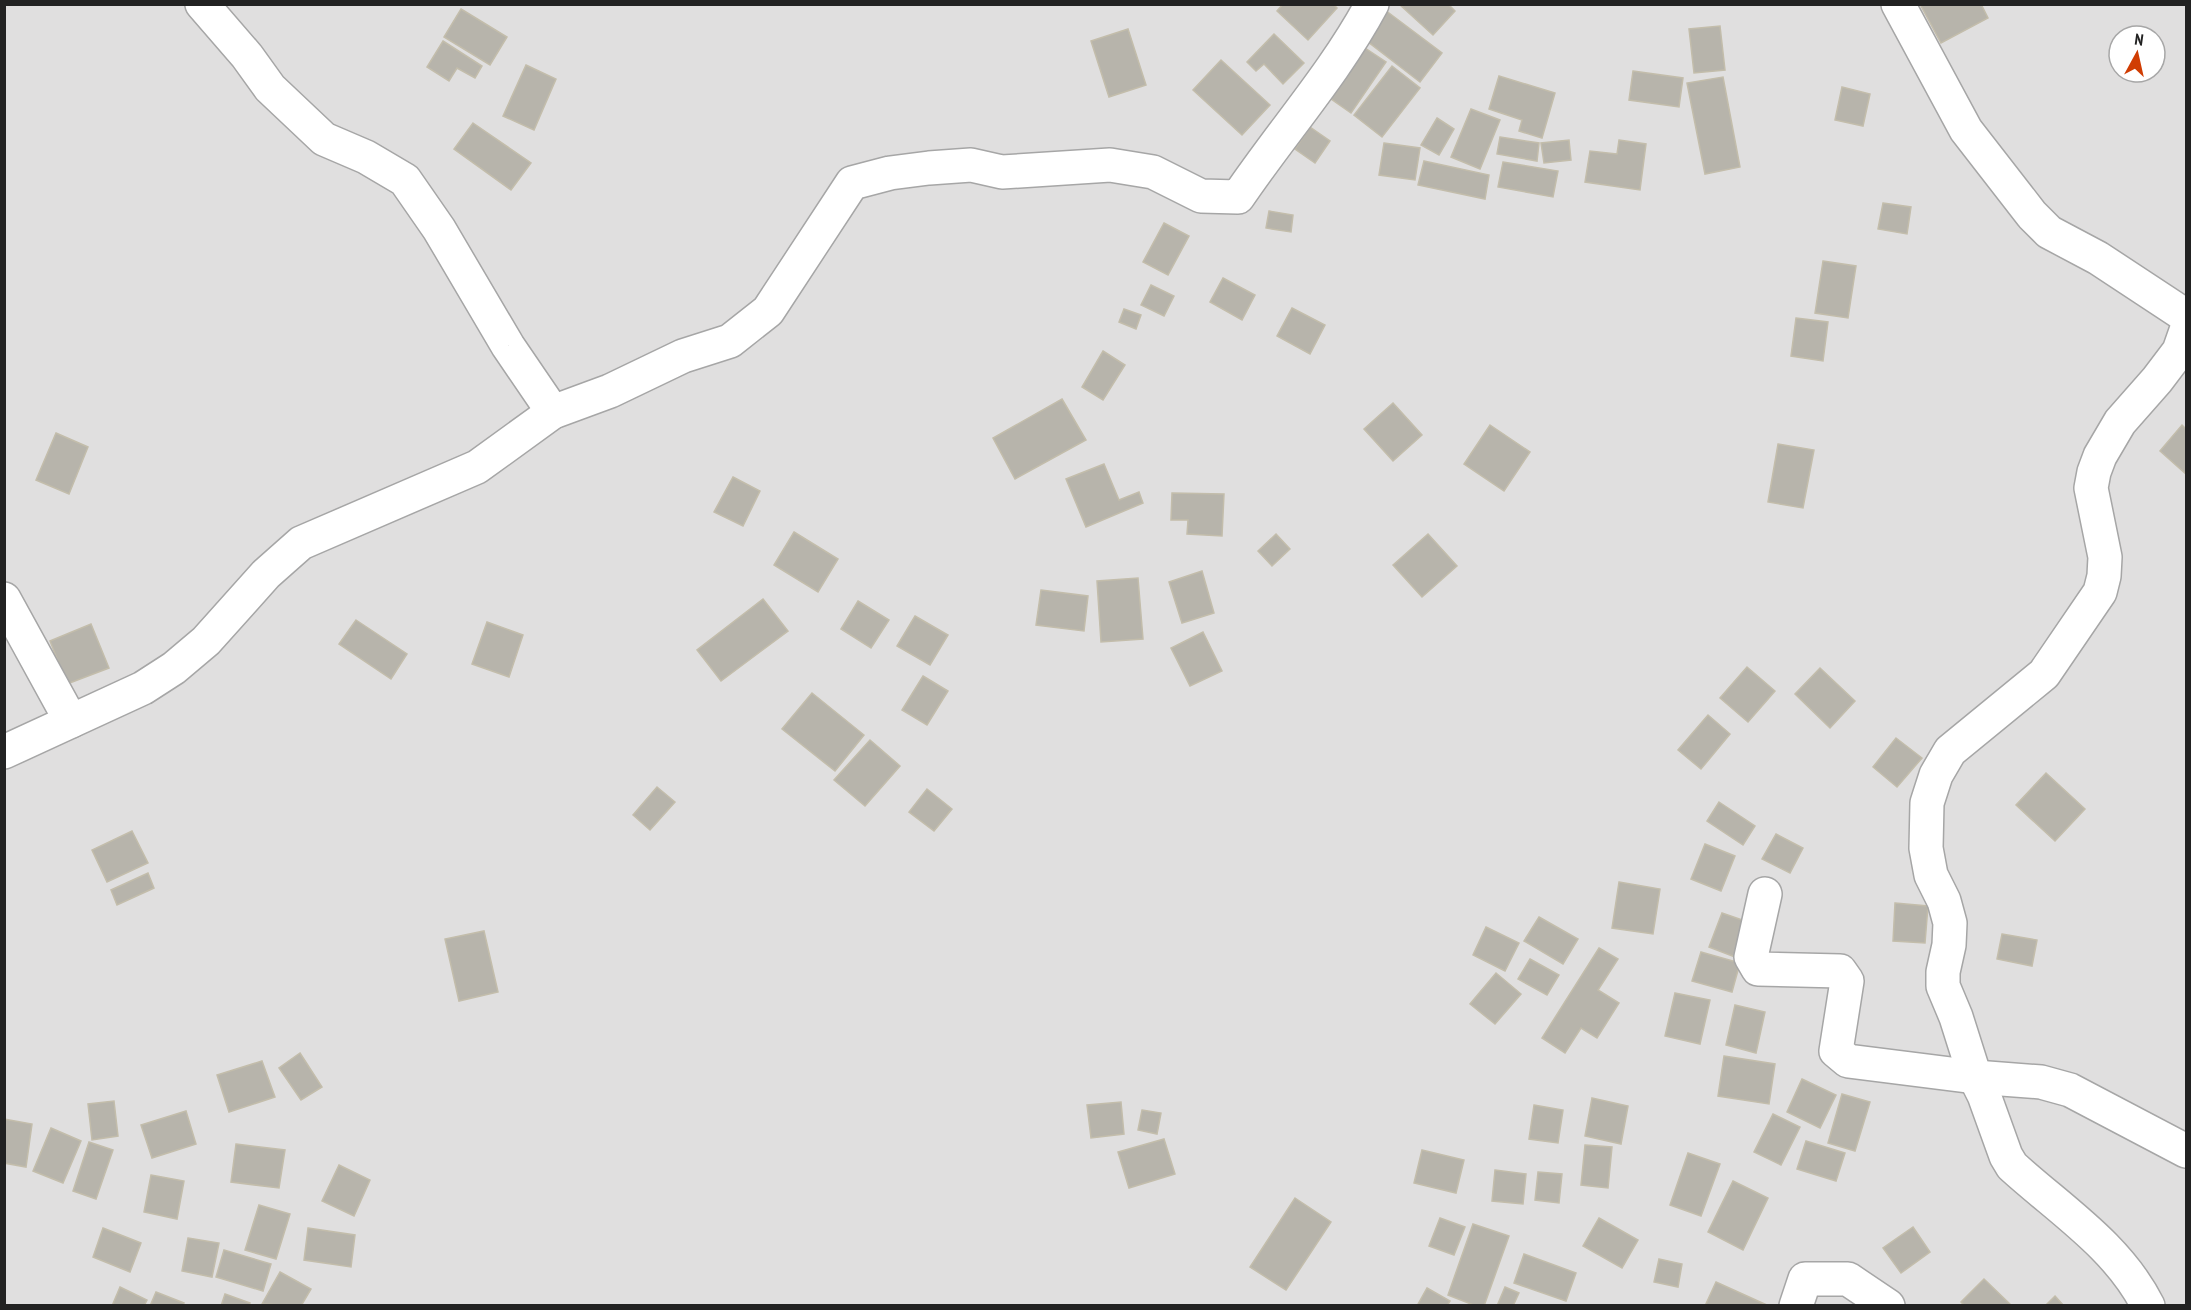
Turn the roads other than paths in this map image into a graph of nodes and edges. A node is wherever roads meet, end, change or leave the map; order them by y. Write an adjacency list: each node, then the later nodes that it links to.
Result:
1 (201, 4): 6 (street)
2 (1372, 4): 6 (street)
3 (1898, 4): 4 (street)
4 (2187, 316)
5 (2187, 332): 11 (street)
6 (553, 412): 8 (street)
7 (4, 598): 8 (street)
8 (71, 721): 9 (street)
9 (4, 752)
10 (1766, 894): 11 (street)
11 (1975, 1077): 12 (street); 15 (street)
12 (2187, 1151)
13 (1796, 1305): 14 (street)
14 (1888, 1305)
15 (2148, 1305)

